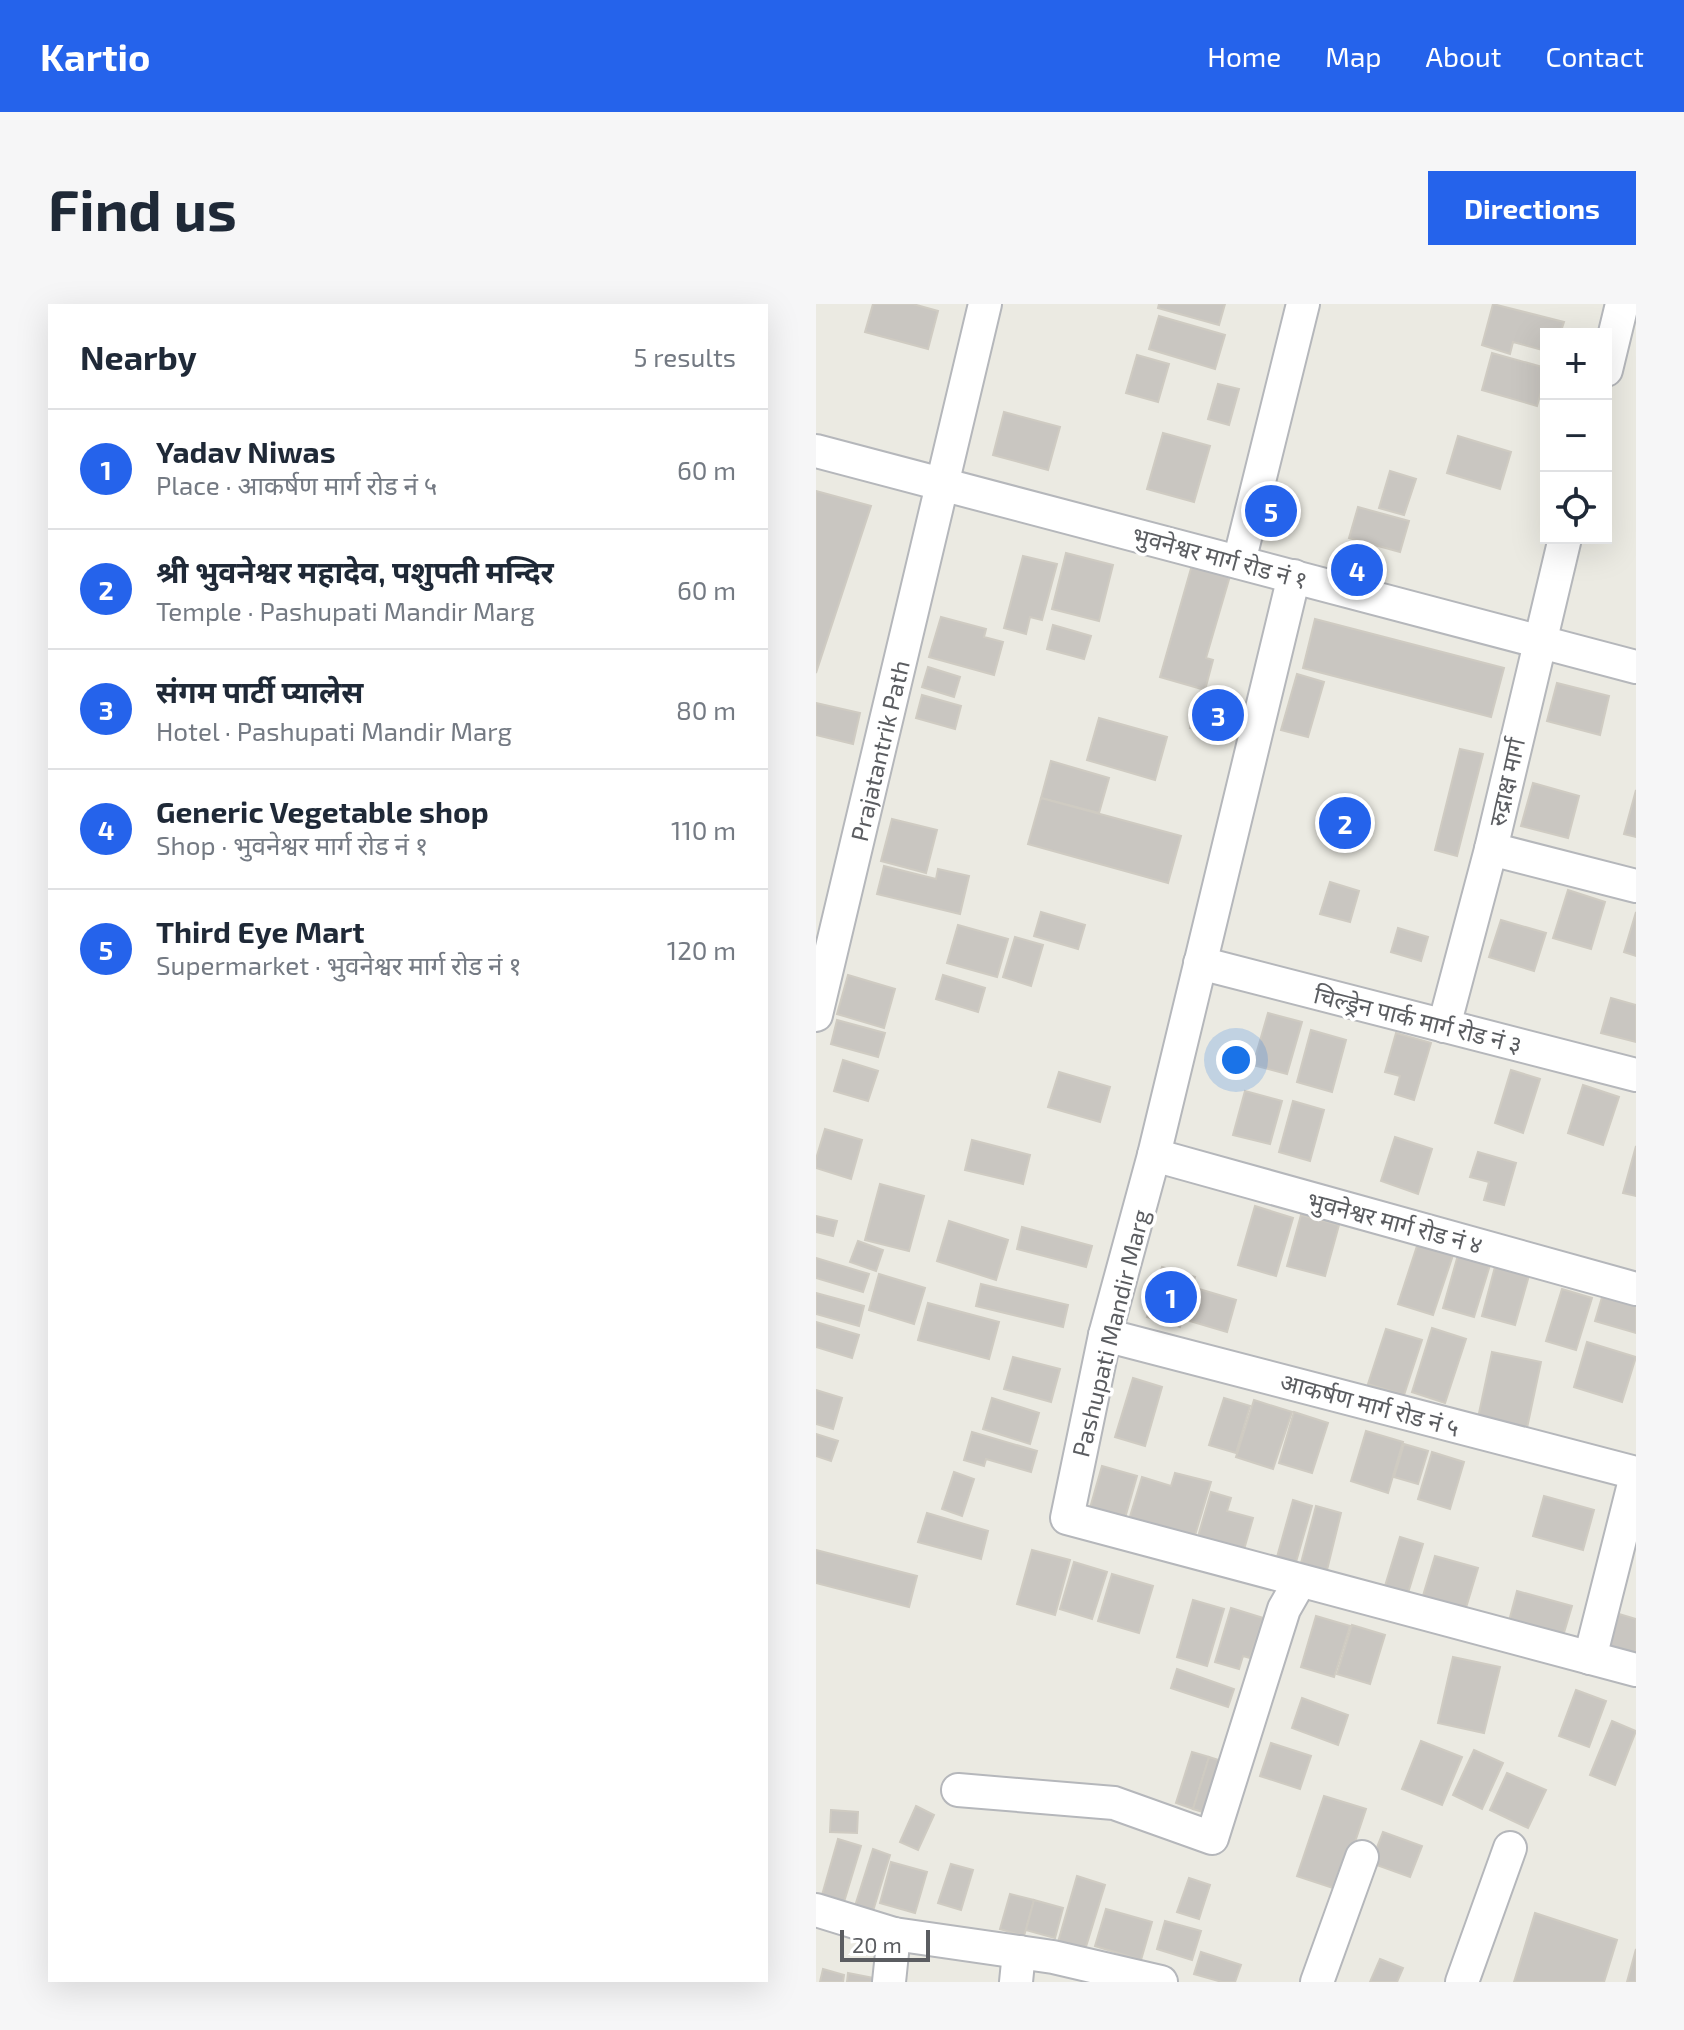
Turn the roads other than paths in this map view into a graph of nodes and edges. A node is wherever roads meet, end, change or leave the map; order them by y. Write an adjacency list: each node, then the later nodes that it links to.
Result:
1 (985, 304): 6 (street, Prajatantrik Path)
2 (1303, 304): 8 (street)
3 (1622, 304): 4 (street)
4 (1612, 345)
5 (816, 451): 6 (street, भुवनेश्वर मार्ग रोड नं १)
6 (943, 484): 8 (street, भुवनेश्वर मार्ग रोड नं १); 15 (street, Prajatantrik Path)
7 (1563, 544): 10 (street, रुद्राक्ष मार्ग)
8 (1239, 562): 9 (street, भुवनेश्वर मार्ग रोड नं १)
9 (1294, 576): 10 (street, भुवनेश्वर मार्ग रोड नं १); 14 (street, Pashupati Mandir Marg)
10 (1539, 641): 11 (street, भुवनेश्वर मार्ग रोड नं १); 12 (street, रुद्राक्ष मार्ग)
11 (1636, 667)
12 (1491, 849): 13 (street); 16 (street, रुद्राक्ष मार्ग)
13 (1636, 886)
14 (1200, 963): 16 (street, चिल्ड्रेन पार्क मार्ग रोड नं ३); 18 (street, Pashupati Mandir Marg)
15 (816, 1015)
16 (1444, 1026): 17 (street, चिल्ड्रेन पार्क मार्ग रोड नं ३)
17 (1636, 1075)
18 (1154, 1155): 19 (street, भुवनेश्वर मार्ग रोड नं ४); 20 (street, Pashupati Mandir Marg)
19 (1636, 1289)
20 (1105, 1335): 21 (street, आकर्षण मार्ग रोड नं ५); 22 (street, Pashupati Mandir Marg)
21 (1636, 1474): 23 (street)
22 (1300, 1581): 23 (street, Pashupati Mandir Marg); 25 (street)
23 (1590, 1658): 24 (street, Pashupati Mandir Marg)
24 (1636, 1670)
25 (958, 1790)
26 (1510, 1848): 34 (street)
27 (1362, 1857): 33 (street)
28 (816, 1910): 29 (street)
29 (894, 1934): 30 (street); 32 (street)
30 (1018, 1967): 31 (street)
31 (1156, 1981)
32 (889, 1982)
33 (1317, 1982)
34 (1462, 1982)

